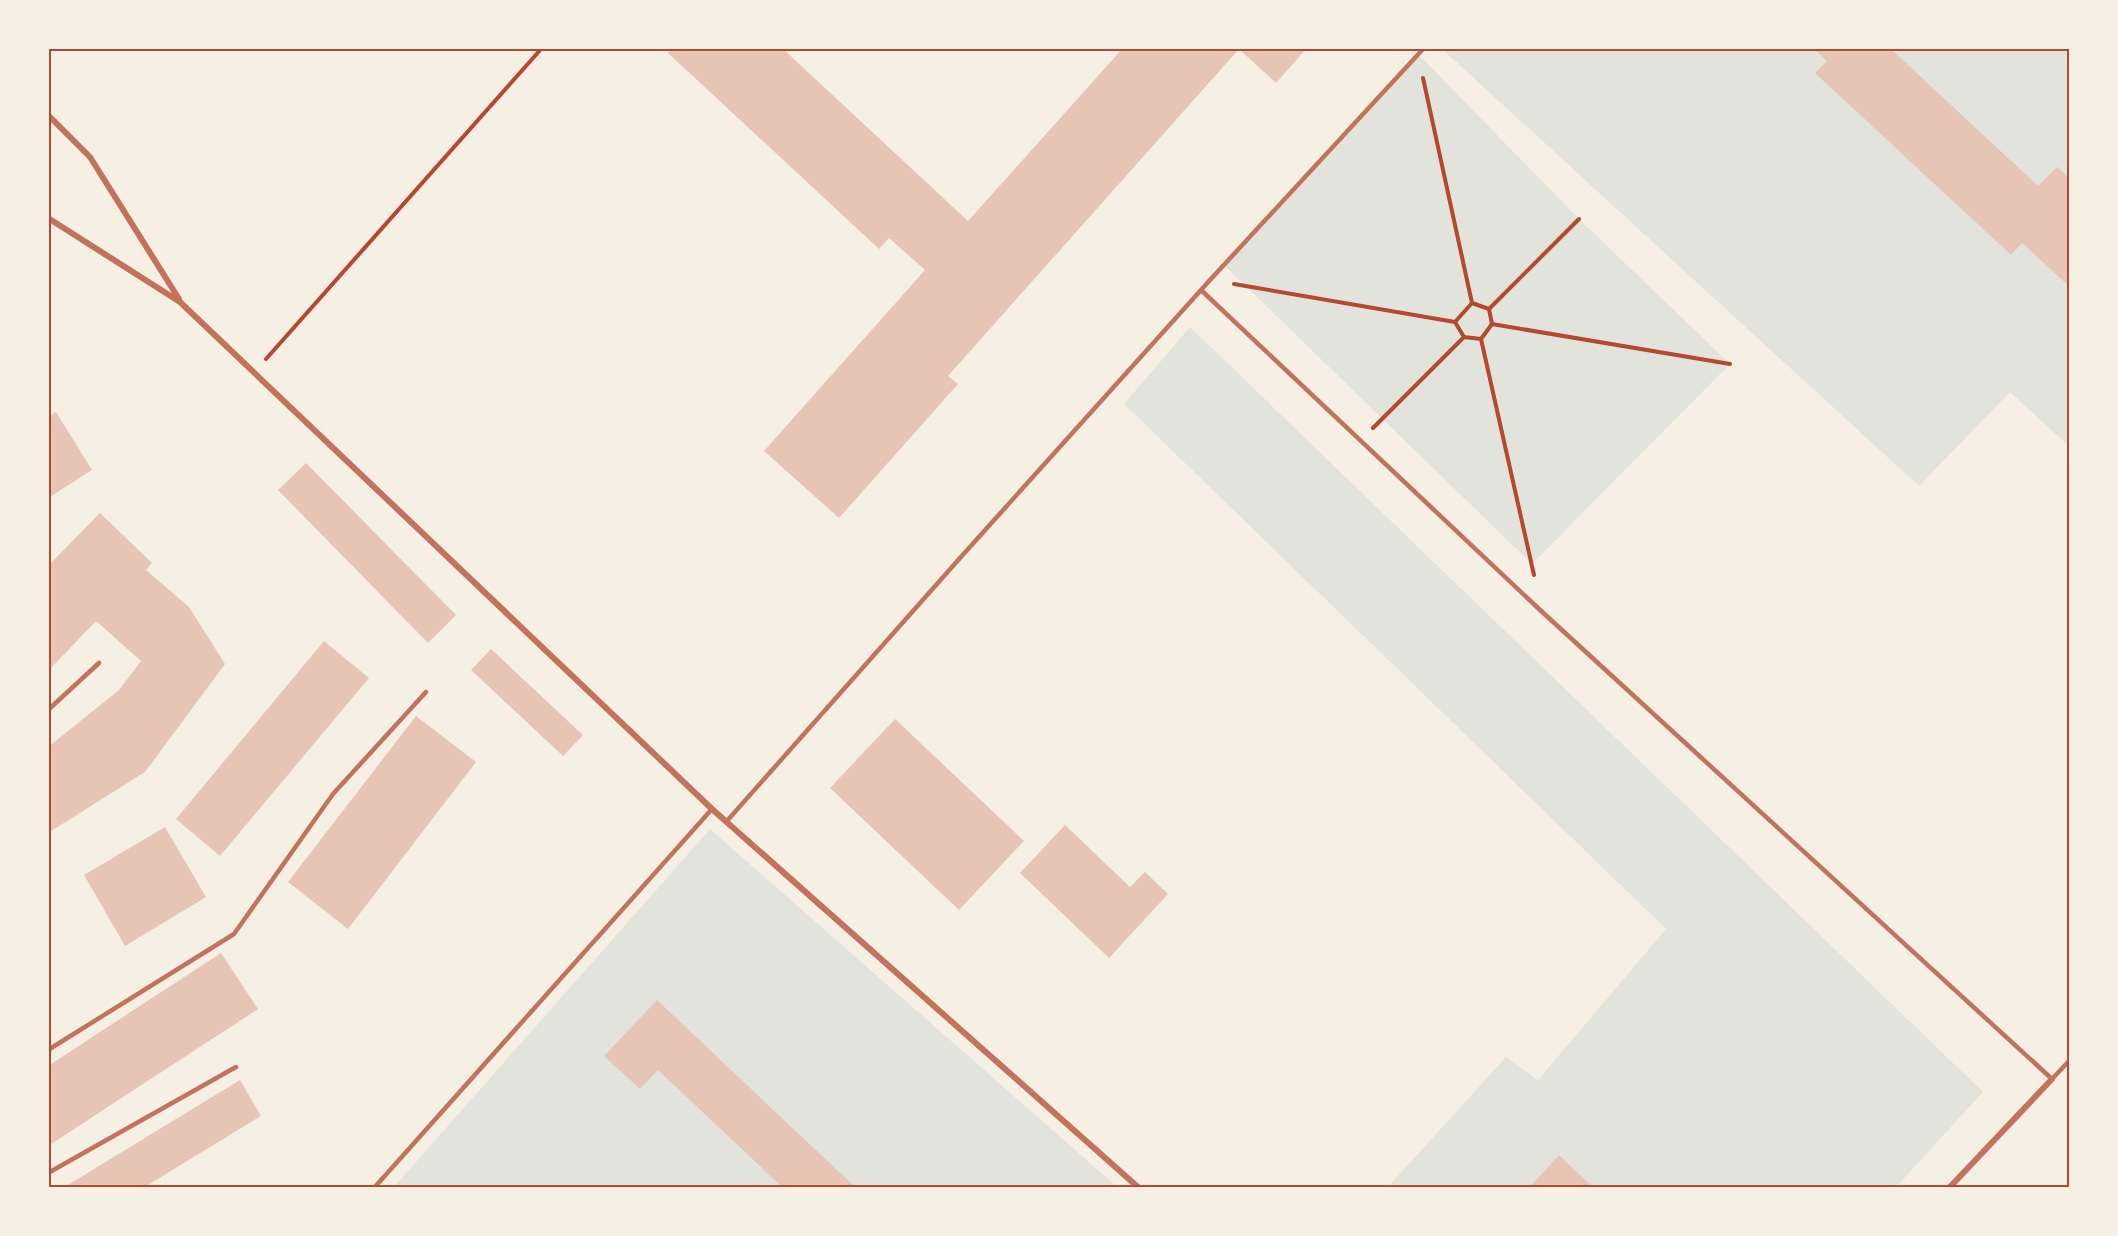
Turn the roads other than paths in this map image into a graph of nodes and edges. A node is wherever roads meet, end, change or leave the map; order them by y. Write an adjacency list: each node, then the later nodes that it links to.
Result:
1 (1424, 48): 4 (lane)
2 (48, 115): 5 (street)
3 (48, 218): 5 (street)
4 (1201, 290): 10 (lane); 14 (lane)
5 (180, 302): 9 (street)
6 (99, 663): 8 (lane)
7 (426, 692): 11 (lane)
8 (48, 710)
9 (712, 809): 10 (street); 16 (lane)
10 (726, 822): 17 (street)
11 (48, 1050)
12 (2070, 1060): 14 (lane)
13 (236, 1067): 15 (lane)
14 (2052, 1079): 18 (street)
15 (48, 1173)
16 (374, 1188)
17 (1139, 1188)
18 (1949, 1188)

